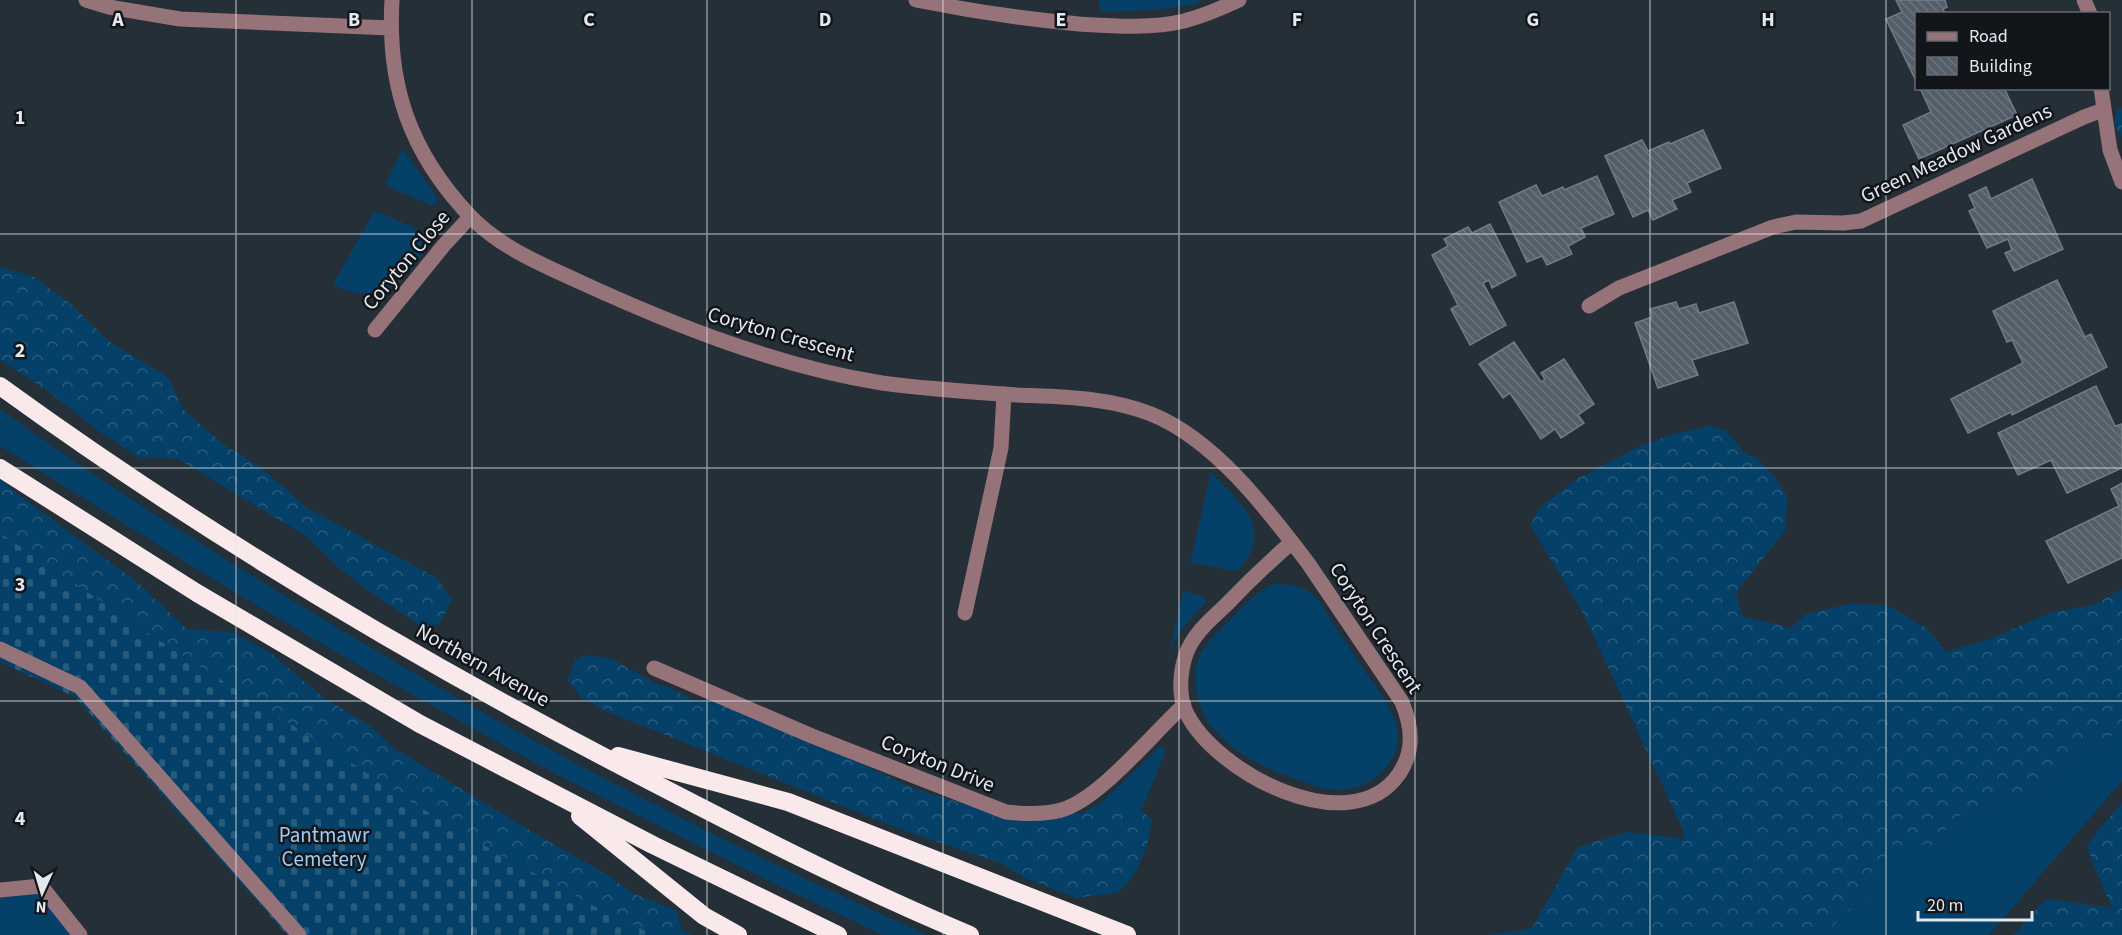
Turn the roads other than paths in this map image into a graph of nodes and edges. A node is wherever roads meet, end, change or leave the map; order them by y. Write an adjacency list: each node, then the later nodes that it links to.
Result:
1 (86, 0): 5 (street)
2 (392, 0): 5 (street, Coryton Crescent)
3 (916, 0): 4 (street)
4 (1239, 0)
5 (390, 28): 9 (street, Coryton Crescent)
6 (2101, 90): 7 (street)
7 (2103, 110): 8 (street); 10 (street, Green Meadow Gardens)
8 (2122, 182)
9 (470, 217): 11 (street, Coryton Close); 13 (street, Coryton Crescent)
10 (1589, 306)
11 (375, 330)
12 (0, 386): 20 (highway, Northern Avenue)
13 (1004, 394): 15 (street, Coryton Crescent); 16 (street)
14 (0, 468): 21 (highway)
15 (1292, 542): 19 (street, Coryton Crescent); 19 (street, Coryton Crescent)
16 (965, 613)
17 (0, 649): 24 (street)
18 (654, 668): 19 (street, Coryton Drive)
19 (1184, 705)
20 (584, 747): 27 (highway, Northern Avenue); 28 (highway)
21 (551, 793): 25 (highway); 26 (highway)
22 (0, 890): 23 (street)
23 (80, 935)
24 (299, 935)
25 (738, 935)
26 (838, 935)
27 (970, 935)
28 (1127, 935)

